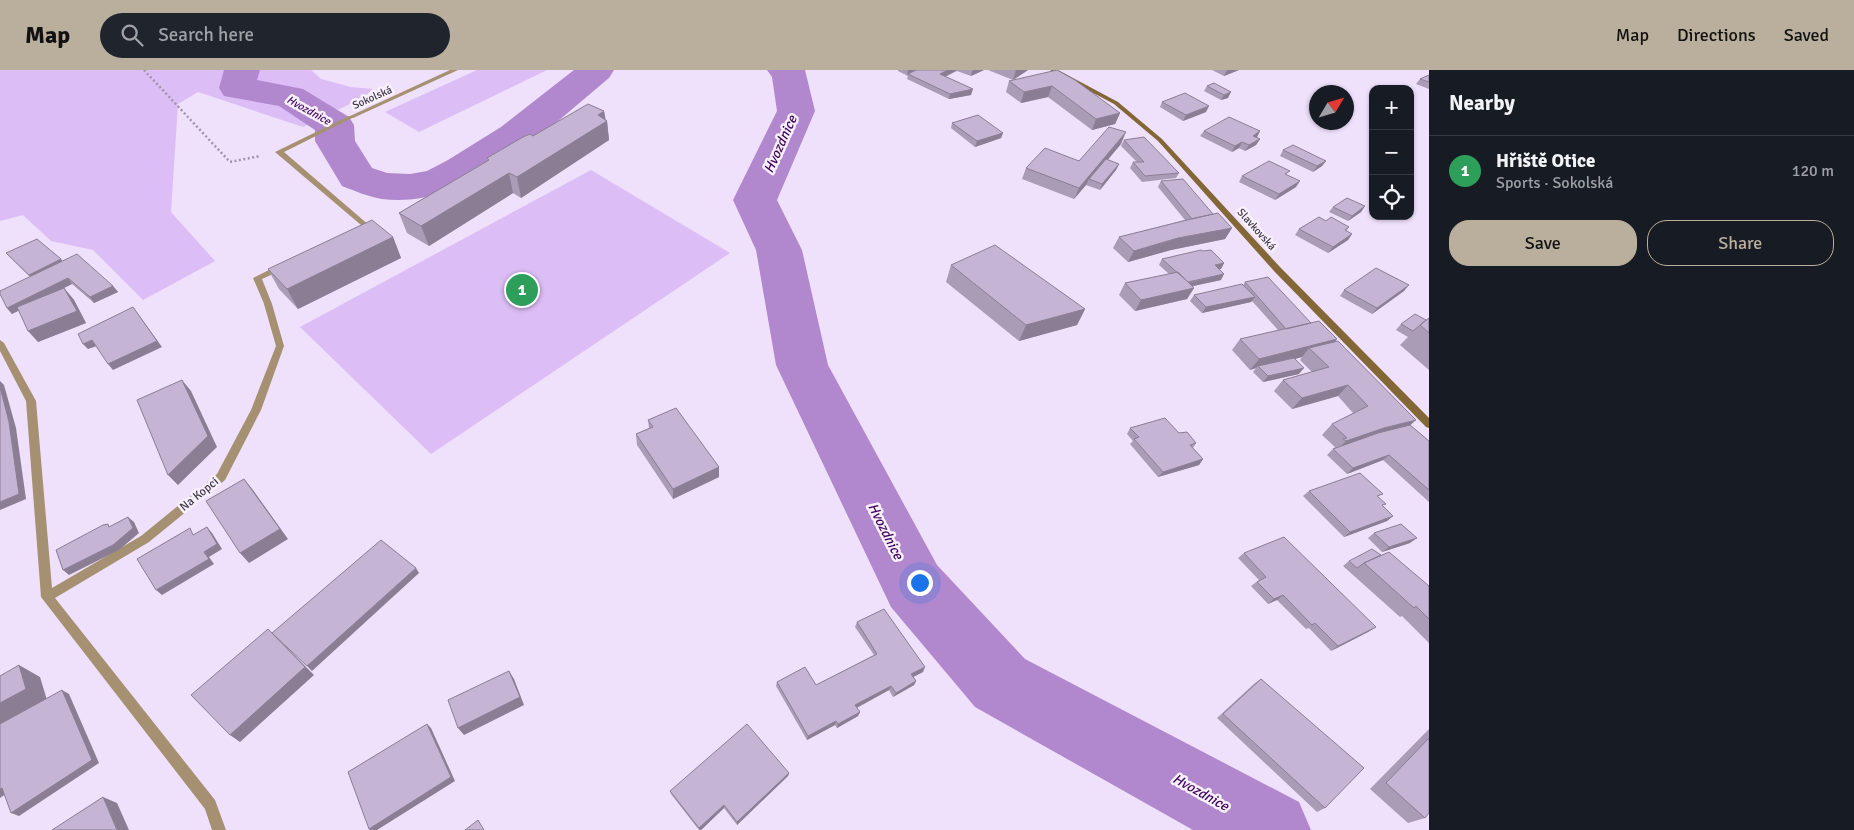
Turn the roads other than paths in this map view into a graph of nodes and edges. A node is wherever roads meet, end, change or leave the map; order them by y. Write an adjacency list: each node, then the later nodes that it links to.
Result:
1 (455, 70): 3 (street, Sokolská)
2 (1053, 70): 6 (main road, Slavkovská)
3 (349, 234)
4 (291, 262): 7 (street, Na Kopci)
5 (0, 343): 7 (street)
6 (1429, 424)
7 (47, 597): 8 (street)
8 (219, 830)

